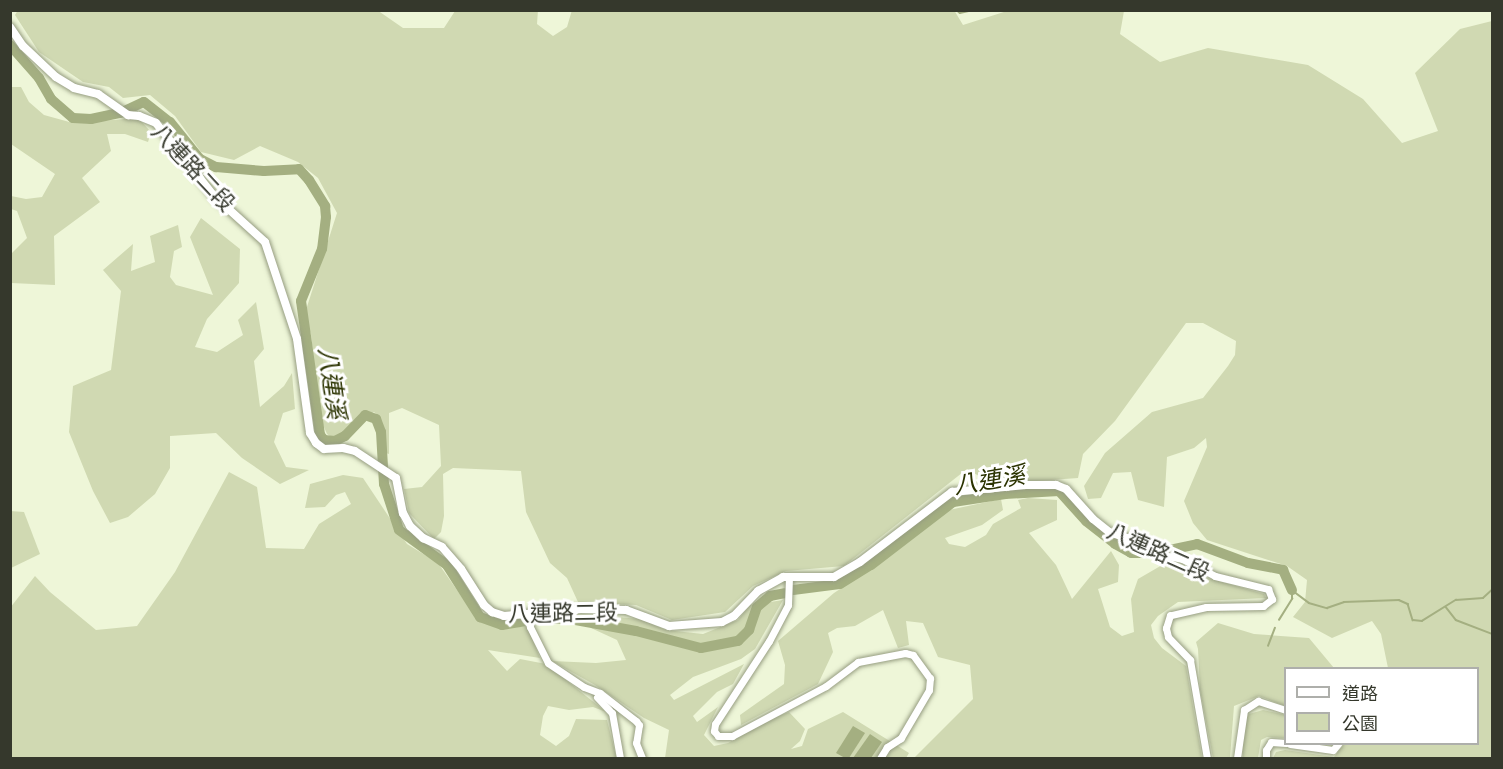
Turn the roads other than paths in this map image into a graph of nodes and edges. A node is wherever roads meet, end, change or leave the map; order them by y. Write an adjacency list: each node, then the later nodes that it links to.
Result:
1 (10, 27): 4 (street, 八連路二段)
2 (1163, 555): 3 (street, 八連路二段); 13 (street, 八連路二段)
3 (789, 577): 4 (street, 八連路二段); 12 (street)
4 (528, 615): 5 (street)
5 (586, 687): 10 (street); 11 (street)
6 (1284, 709): 14 (street)
7 (1284, 743): 15 (street)
8 (1297, 745): 9 (street)
9 (1337, 745)
10 (620, 759)
11 (642, 759)
12 (880, 759)
13 (1207, 759)
14 (1237, 759)
15 (1266, 759)

